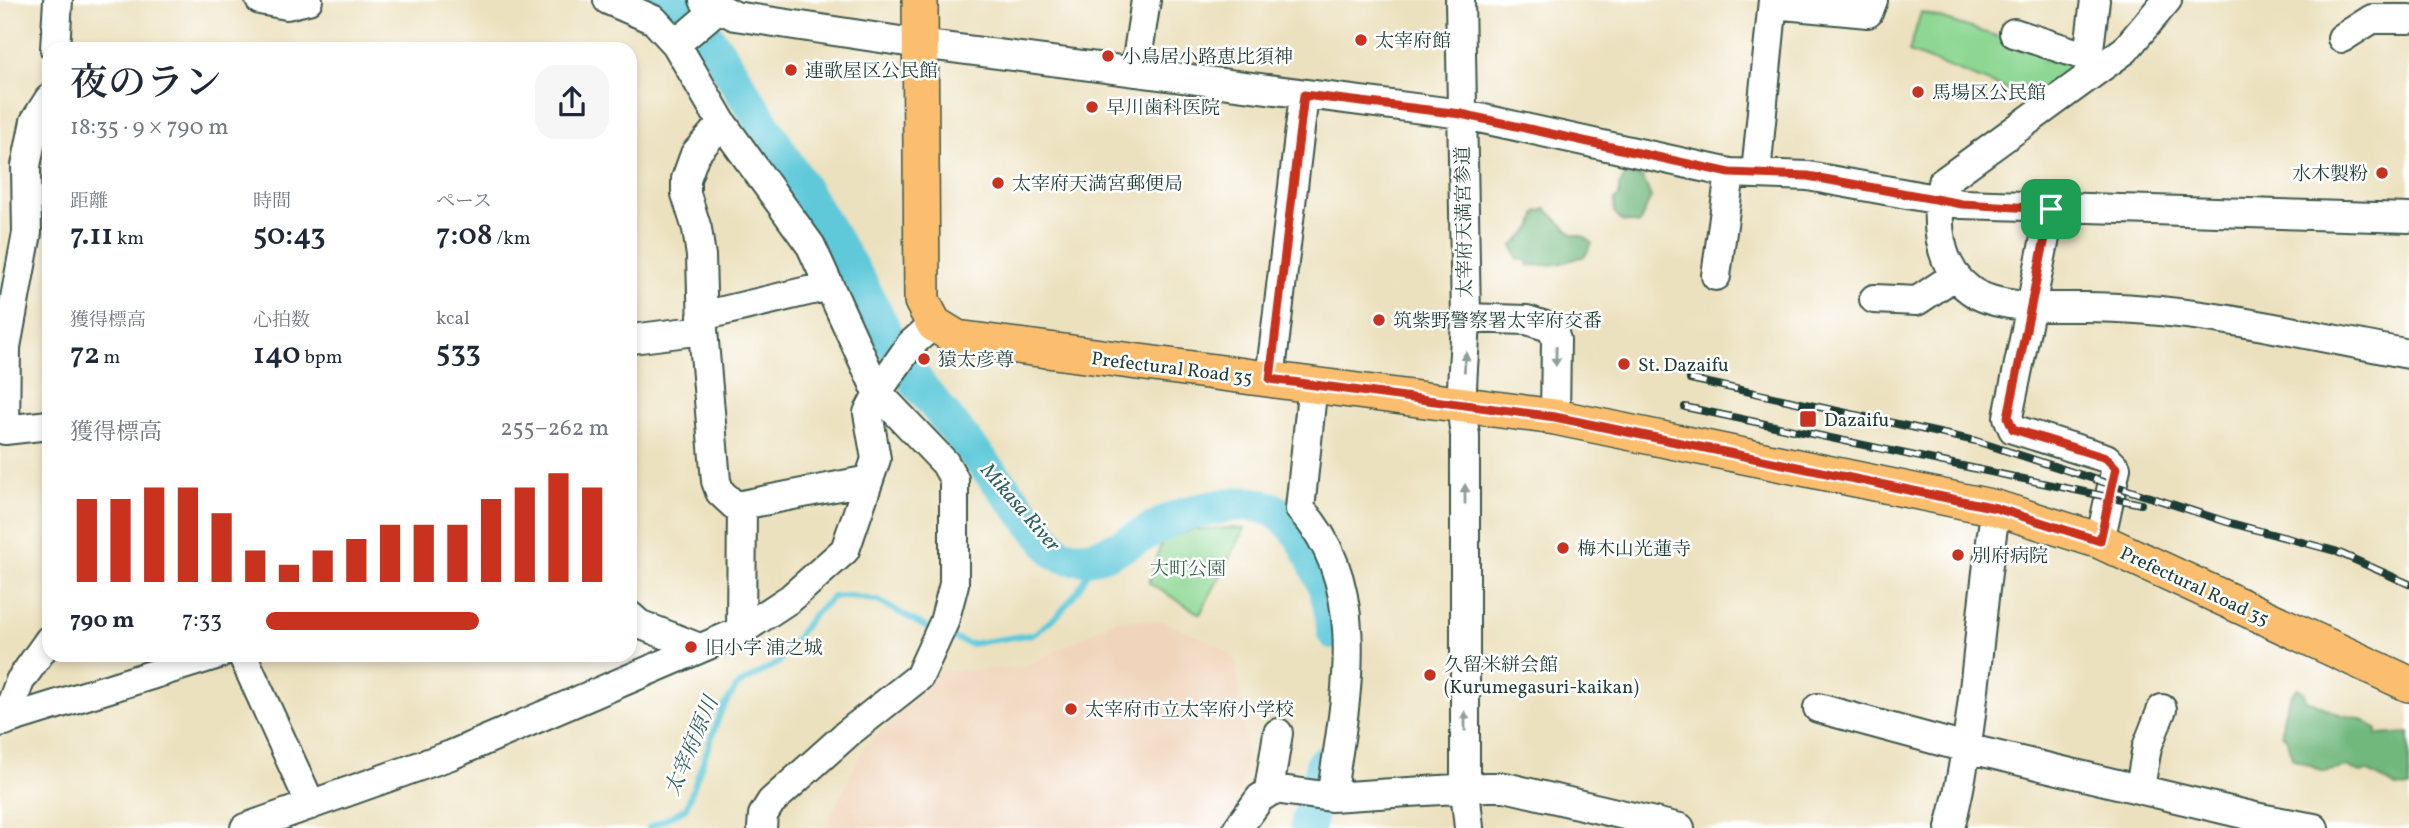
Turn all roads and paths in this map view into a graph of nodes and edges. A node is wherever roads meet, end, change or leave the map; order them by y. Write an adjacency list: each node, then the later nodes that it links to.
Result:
1 (58, 0): 16 (street)
2 (260, 0): 3 (street)
3 (308, 0)
4 (608, 0): 17 (street)
5 (920, 0): 18 (main road)
6 (1146, 0): 20 (street)
7 (1460, 0): 23 (street, 太宰府天満宮参道)
8 (1873, 0): 11 (street)
9 (2095, 0): 19 (street)
10 (2167, 0): 19 (street)
11 (1773, 2): 26 (street)
12 (711, 8): 17 (street); 18 (street)
13 (2409, 19): 15 (street)
14 (2014, 33): 19 (street)
15 (2342, 38)
16 (55, 42)
17 (679, 42): 24 (street)
18 (920, 44): 20 (street); 37 (main road)
19 (2088, 65): 27 (street)
20 (1135, 72): 21 (street)
21 (1304, 95): 23 (street); 40 (street)
22 (42, 110): 25 (street)
23 (1461, 114): 26 (street); 35 (street, 太宰府天満宮参道)
24 (722, 123): 32 (street); 36 (street)
25 (38, 168): 46 (street)
26 (1743, 173): 27 (street); 30 (street)
27 (1939, 201): 28 (street); 31 (street)
28 (2051, 209): 29 (street); 34 (street)
29 (2409, 218)
30 (1716, 276)
31 (1954, 276): 33 (street); 34 (street)
32 (830, 286): 36 (street); 42 (street)
33 (1874, 299)
34 (2030, 307): 39 (street); 50 (street)
35 (1466, 318): 43 (street, 太宰府天満宮参道, one-way to 35); 44 (street, one-way to 44)
36 (703, 323): 38 (street); 48 (street)
37 (922, 334): 40 (main road, Prefectural Road 35); 42 (street)
38 (637, 338)
39 (2409, 354)
40 (1270, 379): 41 (main road, Prefectural Road 35)
41 (1313, 383): 43 (main road, Prefectural Road 35); 66 (street)
42 (880, 389): 47 (street); 69 (street)
43 (1460, 406): 44 (main road, Prefectural Road 35); 64 (street, 太宰府天満宮参道, one-way to 43)
44 (1555, 417): 49 (main road, Prefectural Road 35)
45 (42, 426): 46 (street)
46 (2, 431)
47 (869, 480): 48 (street); 52 (street)
48 (742, 505): 52 (street)
49 (1996, 508): 50 (main road, Prefectural Road 35); 62 (street)
50 (2100, 541): 57 (main road, Prefectural Road 35)
51 (637, 622): 53 (street)
52 (741, 631): 53 (street)
53 (697, 647): 67 (street)
54 (42, 649): 60 (street)
55 (193, 662): 60 (street)
56 (246, 662): 67 (street)
57 (2409, 684)
58 (1818, 708): 62 (street)
59 (2162, 709): 63 (street)
60 (2, 722)
61 (1278, 733): 65 (street)
62 (1966, 748): 63 (street); 73 (street)
63 (2140, 788): 74 (street)
64 (1465, 789): 66 (street); 71 (street, 太宰府天満宮参道); 72 (street)
65 (1272, 790): 66 (street); 70 (street)
66 (1330, 797)
67 (311, 805): 68 (street)
68 (245, 828)
69 (762, 828)
70 (1238, 828)
71 (1469, 828)
72 (1680, 828)
73 (1950, 828)
74 (2314, 828)

